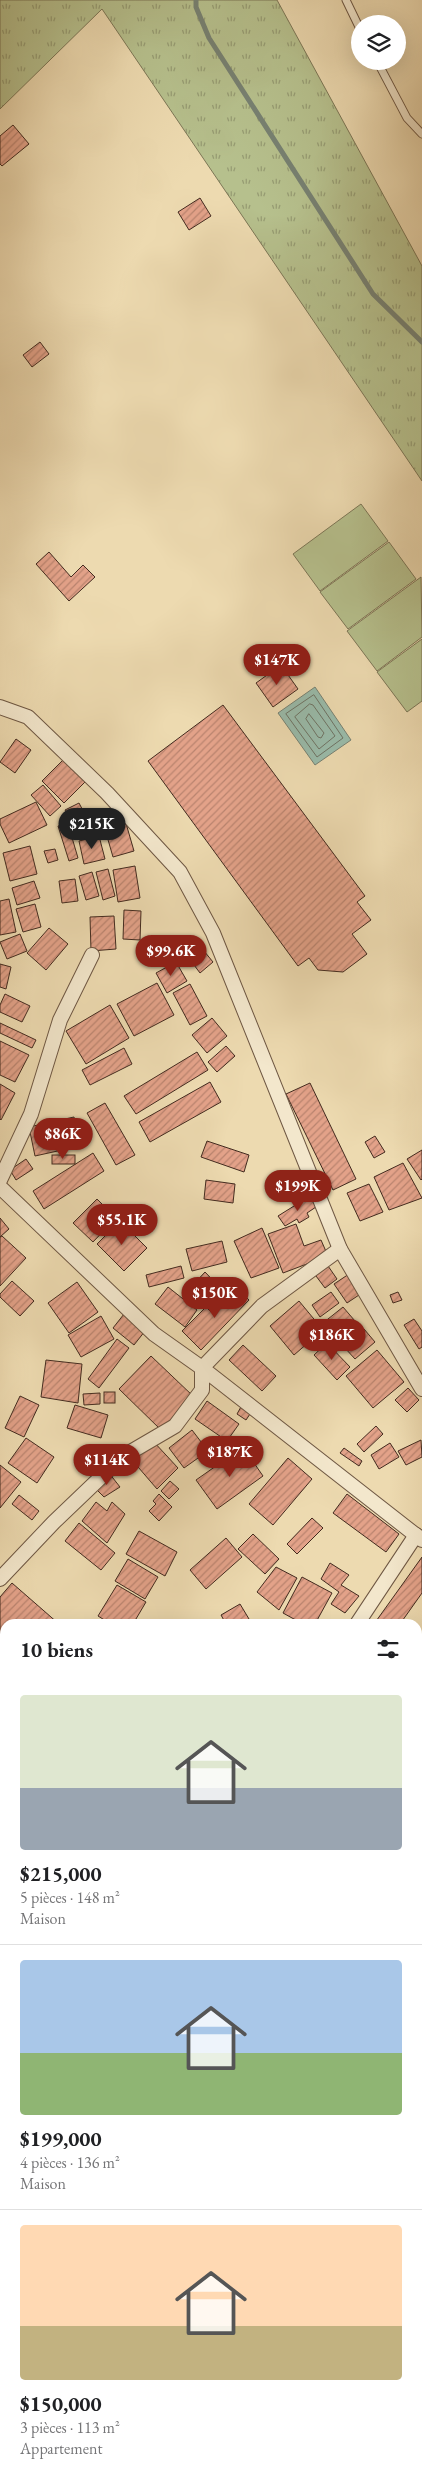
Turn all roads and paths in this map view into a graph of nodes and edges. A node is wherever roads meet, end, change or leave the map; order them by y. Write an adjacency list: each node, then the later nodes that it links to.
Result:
1 (346, 0): 2 (lane)
2 (353, 15)
3 (382, 70): 4 (lane)
4 (422, 134)
5 (0, 707): 9 (street)
6 (92, 955): 7 (street)
7 (0, 1180)
8 (0, 1187): 10 (street)
9 (340, 1249): 10 (street); 11 (street)
10 (202, 1368): 12 (street); 13 (street)
11 (422, 1389)
12 (419, 1537): 14 (street)
13 (0, 1579)
14 (361, 1619)

